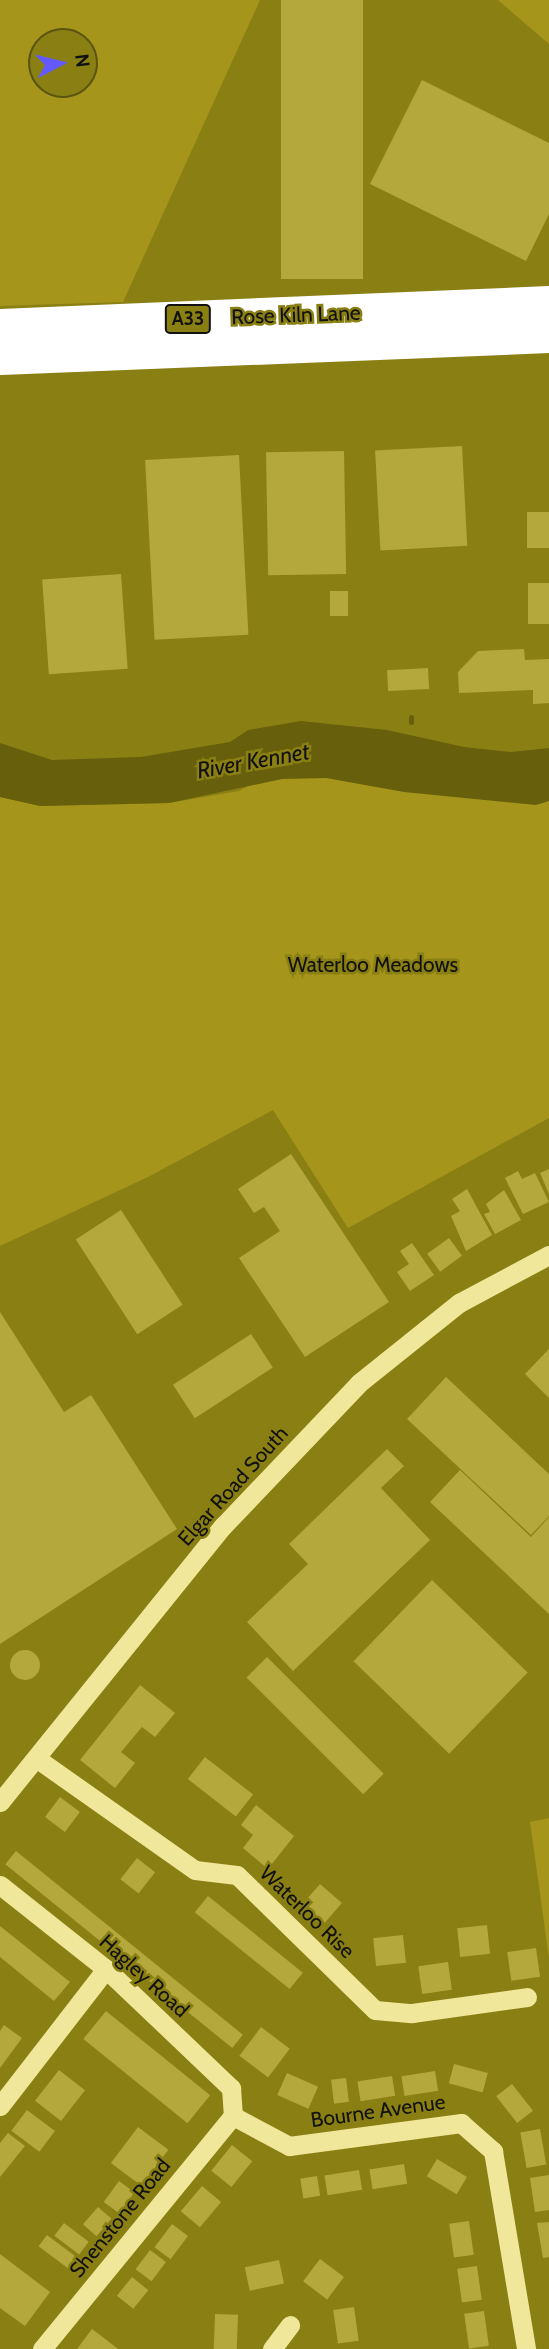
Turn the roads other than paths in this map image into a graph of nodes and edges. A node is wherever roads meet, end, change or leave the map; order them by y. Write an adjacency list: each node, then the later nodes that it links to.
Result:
1 (549, 304): 2 (highway, Rose Kiln Lane / A33)
2 (0, 327)
3 (549, 334): 4 (highway, Rose Kiln Lane / A33)
4 (0, 356)
5 (549, 1255): 6 (street, Elgar Road South)
6 (36, 1758): 7 (street, Elgar Road South); 10 (street, Waterloo Rise)
7 (0, 1802)
8 (0, 1885): 9 (street, Hagley Road)
9 (106, 1969): 11 (street); 12 (street, Hagley Road)
10 (527, 1997)
11 (0, 2106)
12 (233, 2116): 14 (street, Shenstone Road); 16 (street, Bourne Avenue)
13 (290, 2325): 15 (street)
14 (42, 2349)
15 (272, 2349)
16 (526, 2349)

